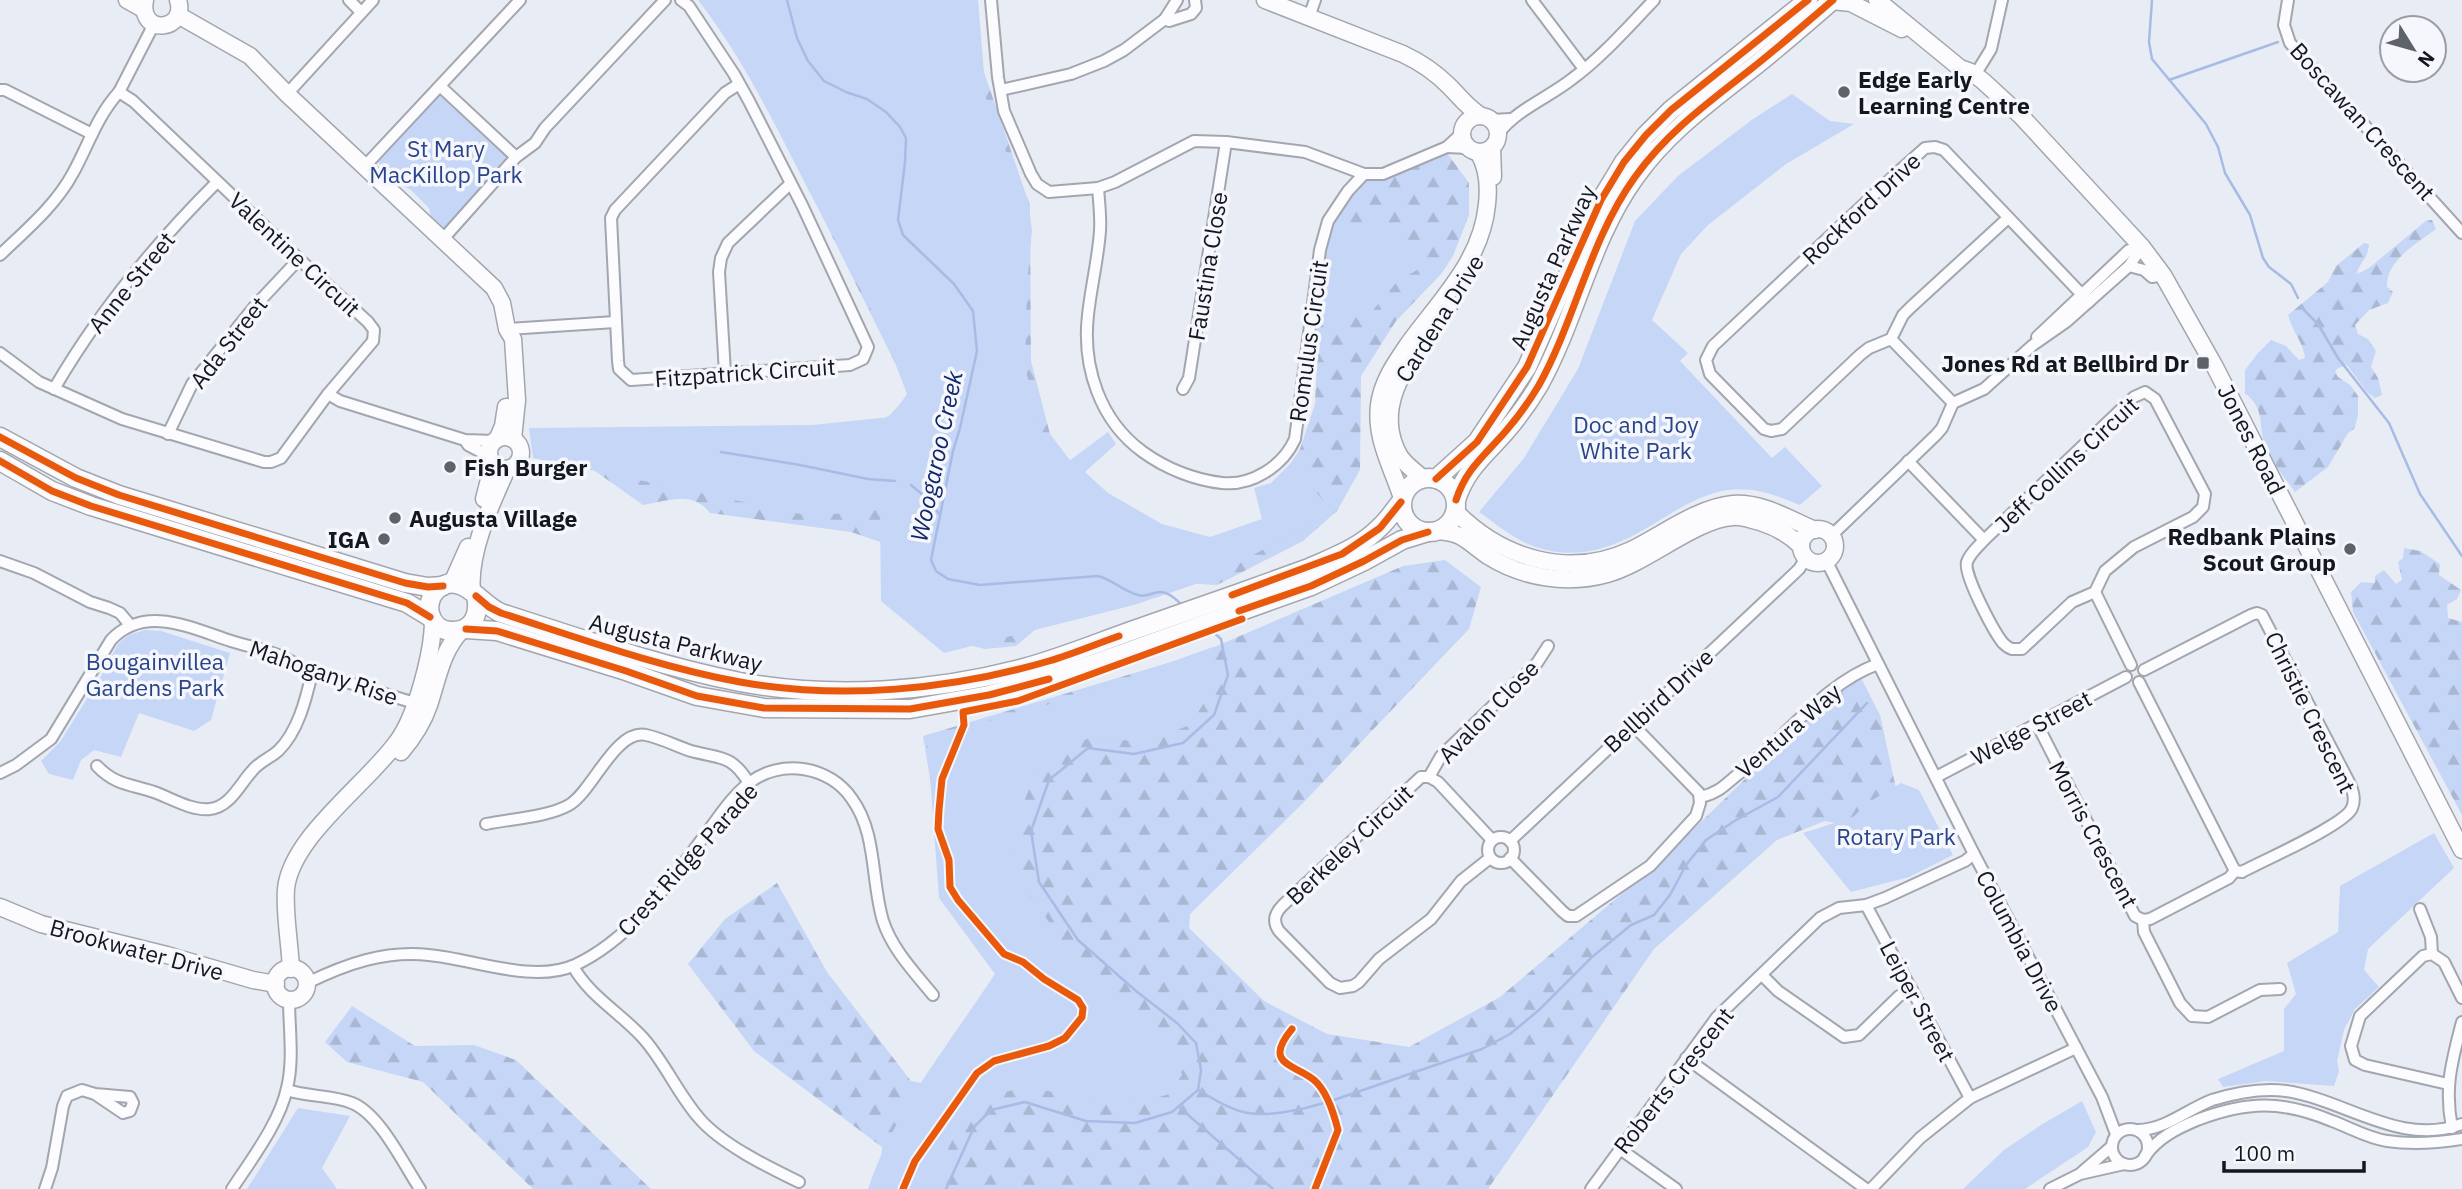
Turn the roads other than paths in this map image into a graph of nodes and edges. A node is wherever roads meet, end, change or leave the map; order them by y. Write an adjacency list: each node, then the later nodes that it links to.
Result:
1 (127, 0): 20 (street)
2 (349, 0): 22 (street)
3 (373, 0): 22 (street)
4 (520, 0): 30 (street)
5 (665, 0): 38 (street)
6 (681, 0): 29 (street, Fitzpatrick Circuit)
7 (991, 0): 32 (street)
8 (1177, 0): 24 (street)
9 (1195, 0): 24 (street)
10 (1265, 0): 23 (street, Cardena Drive)
11 (1315, 0): 23 (street)
12 (1532, 0): 27 (street)
13 (1654, 0): 27 (street)
14 (1808, 0): 67 (main road, Augusta Parkway)
15 (1832, 0): 26 (street); 69 (main road, Augusta Parkway)
16 (1877, 0): 26 (street, Jones Road)
17 (1890, 0): 28 (street, Jones Road)
18 (2002, 0): 28 (street)
19 (2288, 0): 45 (street, Boscawan Crescent)
20 (144, 5): 25 (street)
21 (178, 8): 25 (street); 34 (street)
22 (361, 12): 34 (street)
23 (1308, 17): 36 (street, Cardena Drive)
24 (1165, 19): 32 (street)
25 (153, 24): 33 (street)
26 (1917, 34): 28 (street, Jones Road)
27 (1584, 69): 36 (street)
28 (1973, 73): 47 (street, Jones Road)
29 (739, 84): 42 (street, Fitzpatrick Circuit); 53 (street, Fitzpatrick Circuit)
30 (441, 87): 38 (street); 39 (street)
31 (0, 90): 35 (street)
32 (1001, 90): 43 (street)
33 (119, 92): 35 (street); 41 (street, Valentine Circuit)
34 (287, 94): 39 (street)
35 (92, 134): 48 (street)
36 (1480, 134): 40 (street); 67 (street, Cardena Drive); 68 (street, Cardena Drive)
37 (1226, 142): 40 (street); 43 (street); 58 (street, Faustina Close)
38 (516, 157): 46 (street)
39 (365, 166): 46 (street)
40 (1364, 174): 43 (street, Romulus Circuit)
41 (217, 182): 49 (street, Valentine Circuit); 59 (street, Anne Street)
42 (790, 184): 57 (street); 57 (street, Fitzpatrick Circuit)
43 (1098, 188)
44 (2008, 218): 52 (street, Rockford Drive); 55 (street); 55 (street, Rockford Drive)
45 (2461, 229)
46 (443, 239): 54 (street)
47 (2143, 247): 50 (street); 51 (street, Jones Road); 52 (street)
48 (0, 254)
49 (299, 259): 60 (street, Valentine Circuit); 62 (street, Ada Street)
50 (2129, 266): 51 (street); 52 (street)
51 (2163, 275): 104 (street, Jones Road)
52 (2085, 298): 61 (street)
53 (615, 322): 54 (street); 57 (street, Fitzpatrick Circuit)
54 (507, 329): 64 (street)
55 (1891, 339): 61 (street)
56 (0, 353): 59 (street, Valentine Circuit)
57 (725, 373)
58 (1183, 388)
59 (54, 389): 62 (street, Valentine Circuit)
60 (328, 394): 62 (street, Valentine Circuit); 64 (street)
61 (1952, 403): 66 (street)
62 (168, 434)
63 (0, 437): 77 (main road)
64 (499, 451): 77 (street); 79 (street)
65 (0, 461): 81 (main road)
66 (1908, 461): 72 (street); 73 (street)
67 (1429, 479): 68 (main road); 69 (main road)
68 (1402, 500): 71 (main road); 80 (main road, Augusta Parkway)
69 (1456, 506): 70 (street); 71 (main road)
70 (1815, 530): 72 (street); 74 (street)
71 (1432, 532): 74 (street); 80 (main road, Augusta Parkway)
72 (1831, 536): 76 (street)
73 (1984, 540): 78 (street, Jeff Collins Circuit); 78 (street, Jeff Collins Circuit)
74 (1803, 552): 76 (street); 93 (street, Bellbird Drive)
75 (0, 561): 82 (street)
76 (1826, 561): 86 (street, Columbia Drive)
77 (447, 584): 79 (main road); 81 (main road)
78 (2095, 592): 87 (street)
79 (474, 594): 83 (main road); 84 (main road, Augusta Parkway)
80 (1236, 603): 84 (main road, Augusta Parkway)
81 (432, 618): 83 (main road); 92 (street)
82 (130, 625): 89 (street, Mahogany Rise); 96 (street)
83 (464, 629): 84 (main road, Augusta Parkway); 92 (street)
84 (1122, 644)
85 (1548, 646): 97 (street, Avalon Close)
86 (1878, 664): 98 (street, Columbia Drive); 100 (street, Ventura Way)
87 (2131, 665): 88 (street); 90 (street)
88 (2144, 670): 91 (street); 108 (street, Christie Crescent)
89 (312, 673): 92 (street, Mahogany Rise); 95 (street)
90 (2126, 677): 91 (street); 94 (street, Welge Street)
91 (2139, 682): 108 (street)
92 (422, 705): 115 (street)
93 (1632, 724): 100 (street); 103 (street, Bellbird Drive)
94 (2036, 724): 98 (street, Welge Street); 112 (street, Morris Crescent)
95 (97, 766)
96 (0, 773)
97 (1429, 777): 102 (street, Berkeley Circuit); 106 (street, Berkeley Circuit)
98 (1936, 777): 105 (street, Columbia Drive)
99 (750, 783): 101 (street); 114 (street, Crest Ridge Parade); 121 (street, Crest Ridge Parade)
100 (1701, 797): 107 (street)
101 (486, 824)
102 (1492, 840): 103 (street); 106 (street)
103 (1510, 841): 107 (street)
104 (2462, 850)
105 (1975, 854): 109 (street, Roberts Crescent); 125 (street, Columbia Drive)
106 (1490, 858): 107 (street)
107 (1510, 859)
108 (2235, 870): 112 (street, Morris Crescent)
109 (1866, 905): 116 (street, Roberts Crescent); 120 (street, Leiper Street)
110 (0, 907): 118 (street, Brookwater Drive)
111 (2420, 909): 113 (street)
112 (2143, 920): 119 (street)
113 (2432, 954): 122 (street); 127 (street)
114 (573, 966): 117 (street, Crest Ridge Parade); 139 (street)
115 (291, 969): 117 (street); 118 (street)
116 (1762, 975): 120 (street); 126 (street, Roberts Crescent)
117 (307, 983): 123 (street)
118 (276, 984): 123 (street)
119 (2280, 989)
120 (1912, 990): 130 (street, Leiper Street)
121 (933, 995)
122 (2462, 998)
123 (289, 1000): 128 (street)
124 (2462, 1022): 127 (street)
125 (2076, 1048): 130 (street); 132 (street, Columbia Drive)
126 (1686, 1058): 135 (street, Roberts Crescent); 145 (street)
127 (2448, 1084): 131 (street)
128 (287, 1090): 141 (street); 142 (street)
129 (95, 1094): 140 (street)
130 (1970, 1098): 146 (street)
131 (2457, 1126): 132 (street)
132 (2127, 1131): 134 (street); 136 (street)
133 (2462, 1139): 136 (street)
134 (2111, 1147): 137 (street); 138 (street)
135 (1620, 1149): 143 (street, Roberts Crescent); 144 (street)
136 (2146, 1156): 137 (street)
137 (2124, 1164): 138 (street)
138 (2080, 1174): 147 (street)
139 (799, 1182)
140 (46, 1189)
141 (232, 1189)
142 (420, 1189)
143 (1591, 1189)
144 (1676, 1189)
145 (1866, 1189)
146 (1871, 1189)
147 (2050, 1189)

